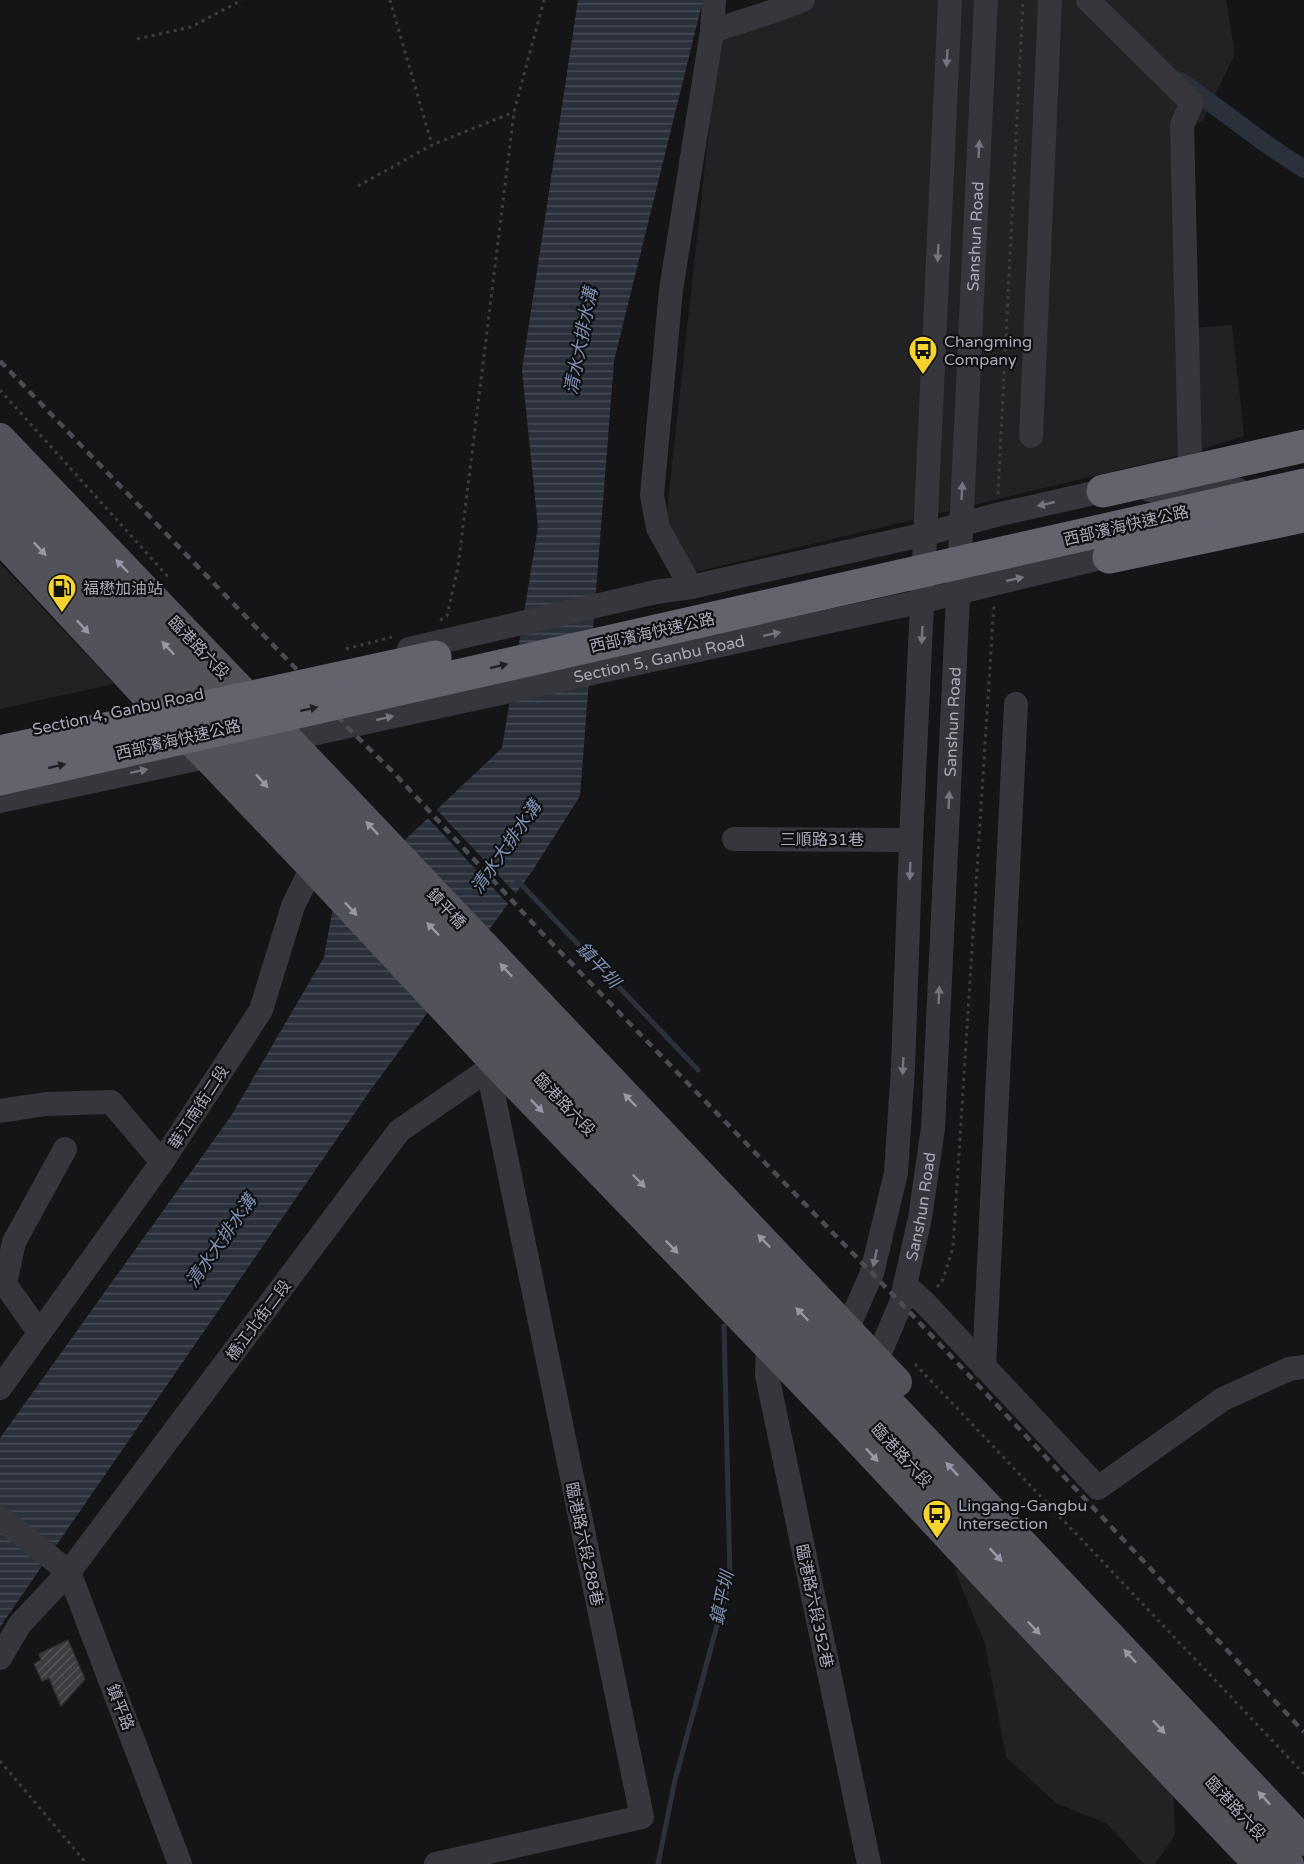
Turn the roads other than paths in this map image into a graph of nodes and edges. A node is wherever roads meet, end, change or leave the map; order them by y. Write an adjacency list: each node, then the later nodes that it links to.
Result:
1 (714, 0): 7 (street)
2 (803, 0): 7 (street)
3 (950, 0): 23 (street, Sanshun Road, one-way to 23)
4 (986, 0): 21 (street, Sanshun Road, one-way to 4)
5 (1050, 0): 9 (street)
6 (1088, 0): 12 (street)
7 (712, 31): 26 (street)
8 (1304, 434): 12 (street)
9 (1031, 436)
10 (0, 438): 29 (main road, 臨港路六段, one-way to 10)
11 (1304, 446): 17 (highway)
12 (1190, 459): 17 (street)
13 (1304, 468): 33 (highway, 西部濱海快速公路, bridge)
14 (0, 469): 29 (main road, 臨港路六段, one-way to 14)
15 (1304, 484): 34 (highway, 西部濱海快速公路, one-way to 15, bridge)
16 (1304, 489): 17 (street)
17 (1103, 491): 21 (street, one-way to 21)
18 (1304, 494): 25 (street, Section 5, Ganbu Road)
19 (0, 506): 29 (main road, 臨港路六段, one-way to 29)
20 (1304, 516): 25 (highway)
21 (961, 525): 23 (street); 27 (street, Sanshun Road)
22 (1304, 527): 25 (street, Section 5, Ganbu Road)
23 (926, 534): 26 (street); 28 (street, Sanshun Road)
24 (0, 538): 29 (main road, 臨港路六段, one-way to 29)
25 (1109, 557): 27 (street, Section 5, Ganbu Road, one-way to 25)
26 (691, 586): 29 (street)
27 (958, 591): 28 (street, Section 5, Ganbu Road); 43 (street, Sanshun Road, one-way to 27)
28 (923, 601): 32 (street, Section 5, Ganbu Road, one-way to 28); 38 (street, Sanshun Road, one-way to 38)
29 (195, 695): 31 (street, Section 4, Ganbu Road); 32 (main road, 臨港路六段); 32 (main road, 臨港路六段)
30 (1016, 704): 47 (street)
31 (0, 736)
32 (247, 748): 35 (street, one-way to 32); 36 (main road, 臨港路六段); 36 (main road, 臨港路六段, one-way to 36)
33 (0, 752)
34 (0, 779)
35 (0, 801)
36 (328, 835): 39 (main road, 鎮平橋); 39 (main road, one-way to 39); 42 (street, 華江南街二段)
37 (734, 839): 38 (street, 三順路31巷)
38 (911, 840): 46 (street, Sanshun Road, one-way to 46)
39 (521, 1039): 45 (main road, 臨港路六段, one-way to 45); 46 (main road, 臨港路六段); 52 (street, 橋江北街二段); 57 (street, 臨港路六段288巷)
40 (0, 1111): 42 (street)
41 (65, 1149): 44 (street)
42 (162, 1162): 44 (street, 華江南街二段)
43 (905, 1284): 47 (street); 50 (street, Sanshun Road)
44 (39, 1332): 49 (street, 華江南街二段)
45 (768, 1348): 46 (main road, 臨港路六段); 58 (street, 臨港路六段352巷)
46 (832, 1363): 50 (main road, 臨港路六段); 50 (main road, 臨港路六段)
47 (984, 1367): 48 (street)
48 (1304, 1367)
49 (0, 1388)
50 (862, 1394): 54 (main road, 臨港路六段); 55 (main road, 臨港路六段, one-way to 50); 59 (main road, 臨港路六段, one-way to 59); 60 (main road, 臨港路六段, one-way to 60)
51 (0, 1518): 52 (street)
52 (60, 1565): 53 (street, 橋江北街二段); 56 (street, 鎮平路)
53 (0, 1658)
54 (1304, 1810)
55 (1304, 1840)
56 (180, 1864)
57 (436, 1864)
58 (869, 1864)
59 (1258, 1864)
60 (1289, 1864)

